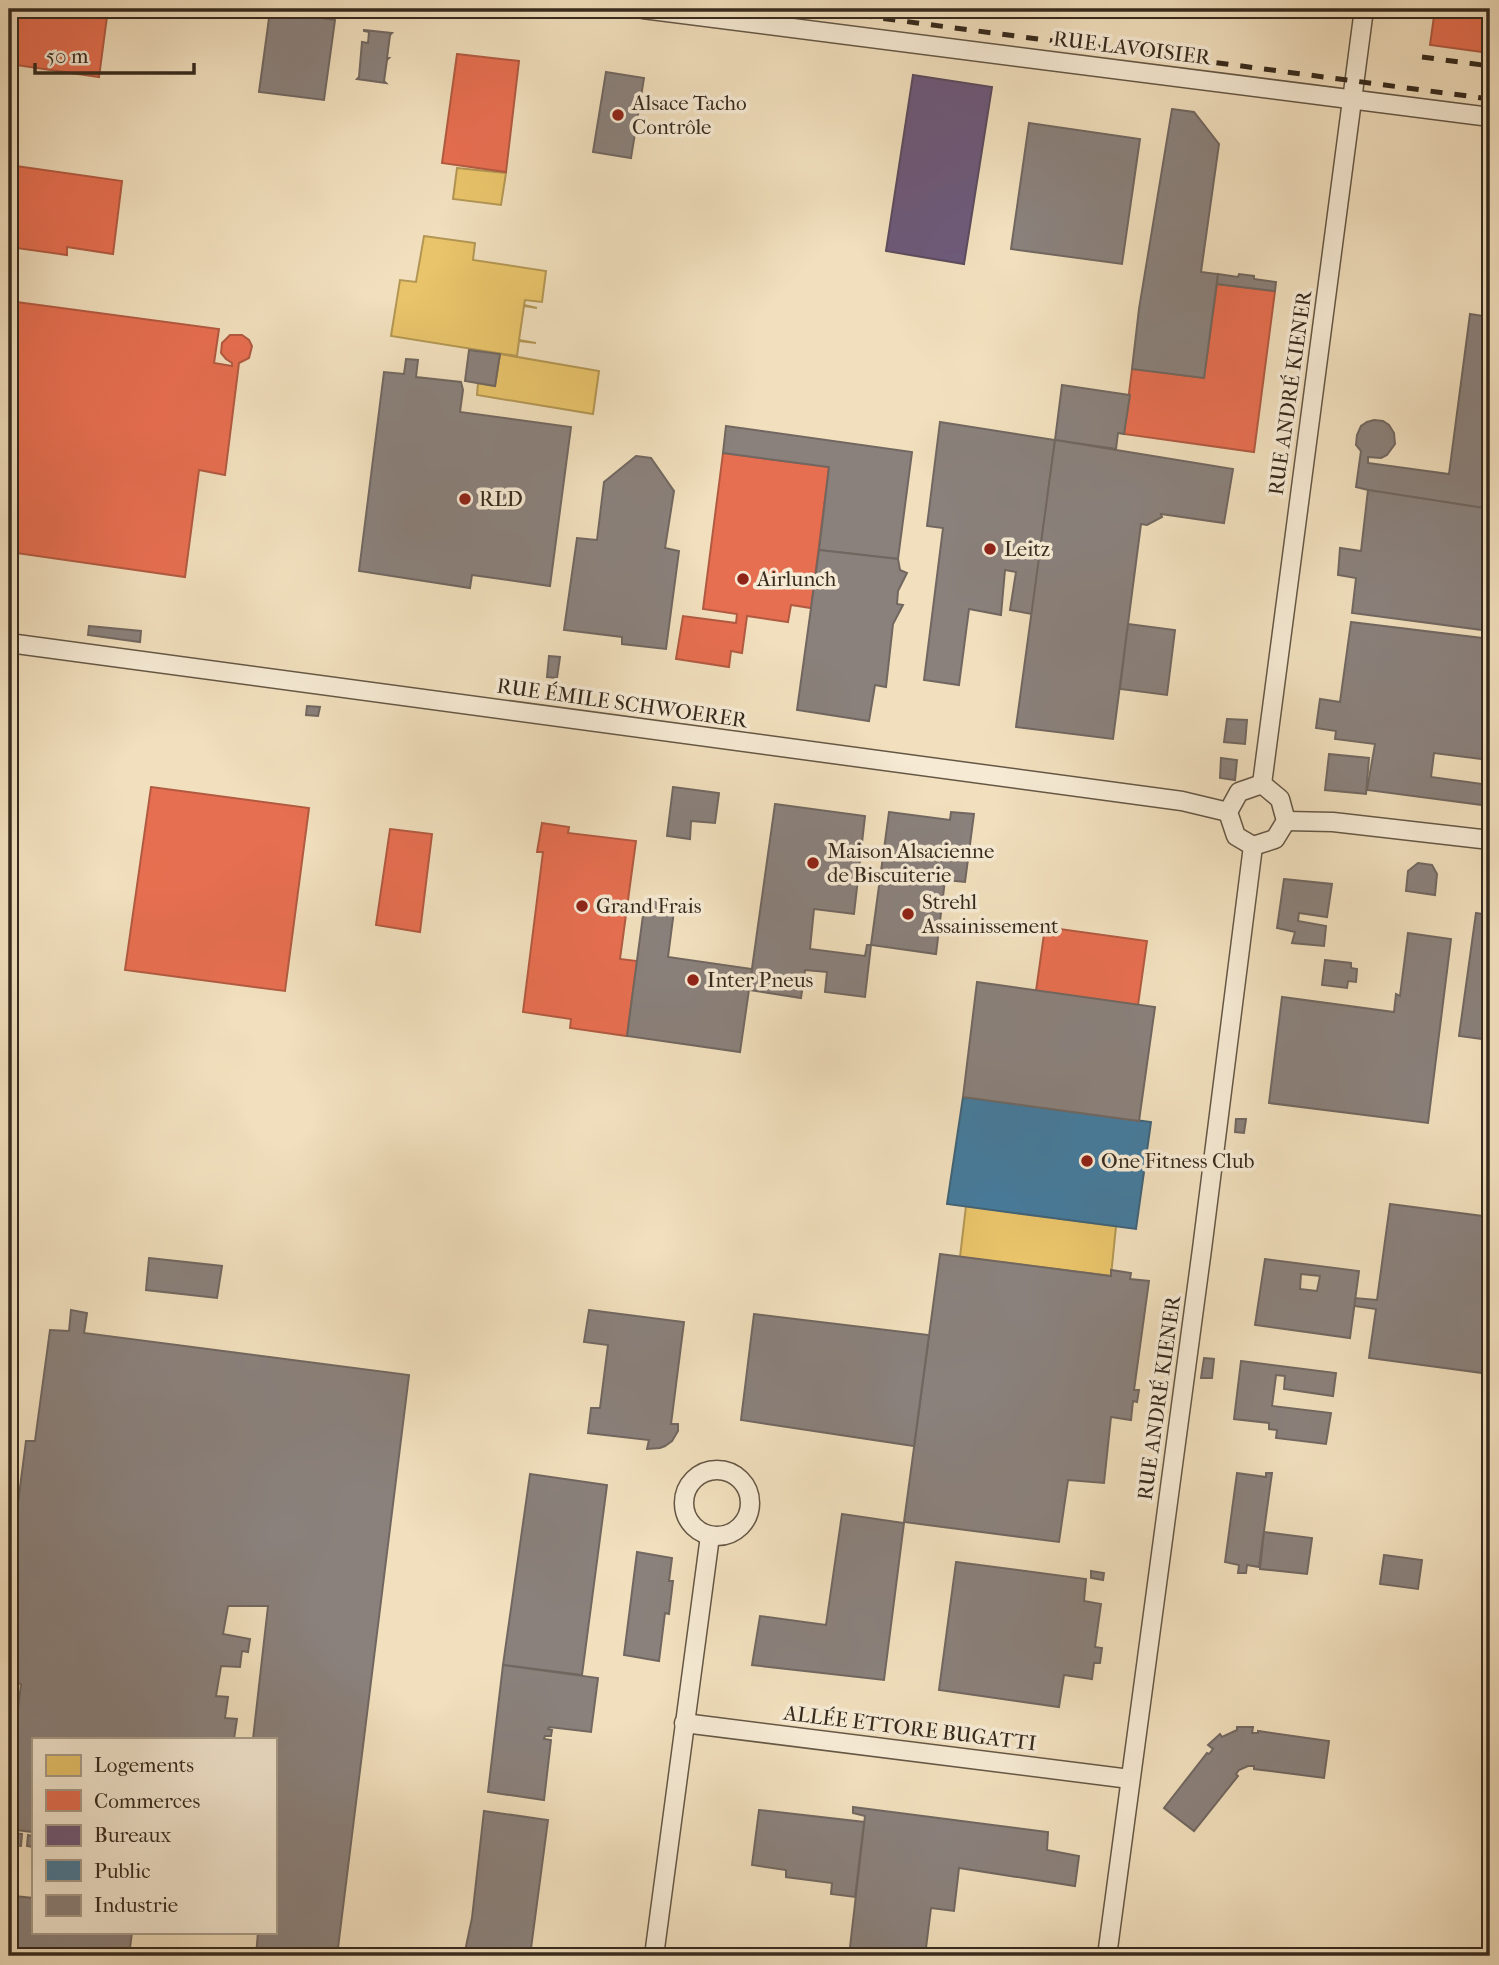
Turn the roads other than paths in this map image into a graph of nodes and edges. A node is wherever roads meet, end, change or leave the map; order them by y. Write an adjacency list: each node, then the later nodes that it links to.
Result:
1 (643, 9): 3 (street, RUE LAVOISIER)
2 (1364, 9): 3 (street, RUE ANDRÉ KIENER)
3 (1352, 98): 4 (street, RUE LAVOISIER); 6 (street, RUE ANDRÉ KIENER)
4 (1490, 117)
5 (9, 643): 7 (street, RUE ÉMILE SCHWOERER)
6 (1262, 784): 7 (street); 8 (street)
7 (1228, 812): 10 (street)
8 (1286, 821): 9 (street); 10 (street)
9 (1490, 840)
10 (1253, 846): 13 (street, RUE ANDRÉ KIENER)
11 (709, 1536): 12 (street)
12 (684, 1723): 13 (street, ALLÉE ETTORE BUGATTI); 14 (street)
13 (1130, 1779): 15 (street, RUE ANDRÉ KIENER)
14 (654, 1956)
15 (1107, 1956)

